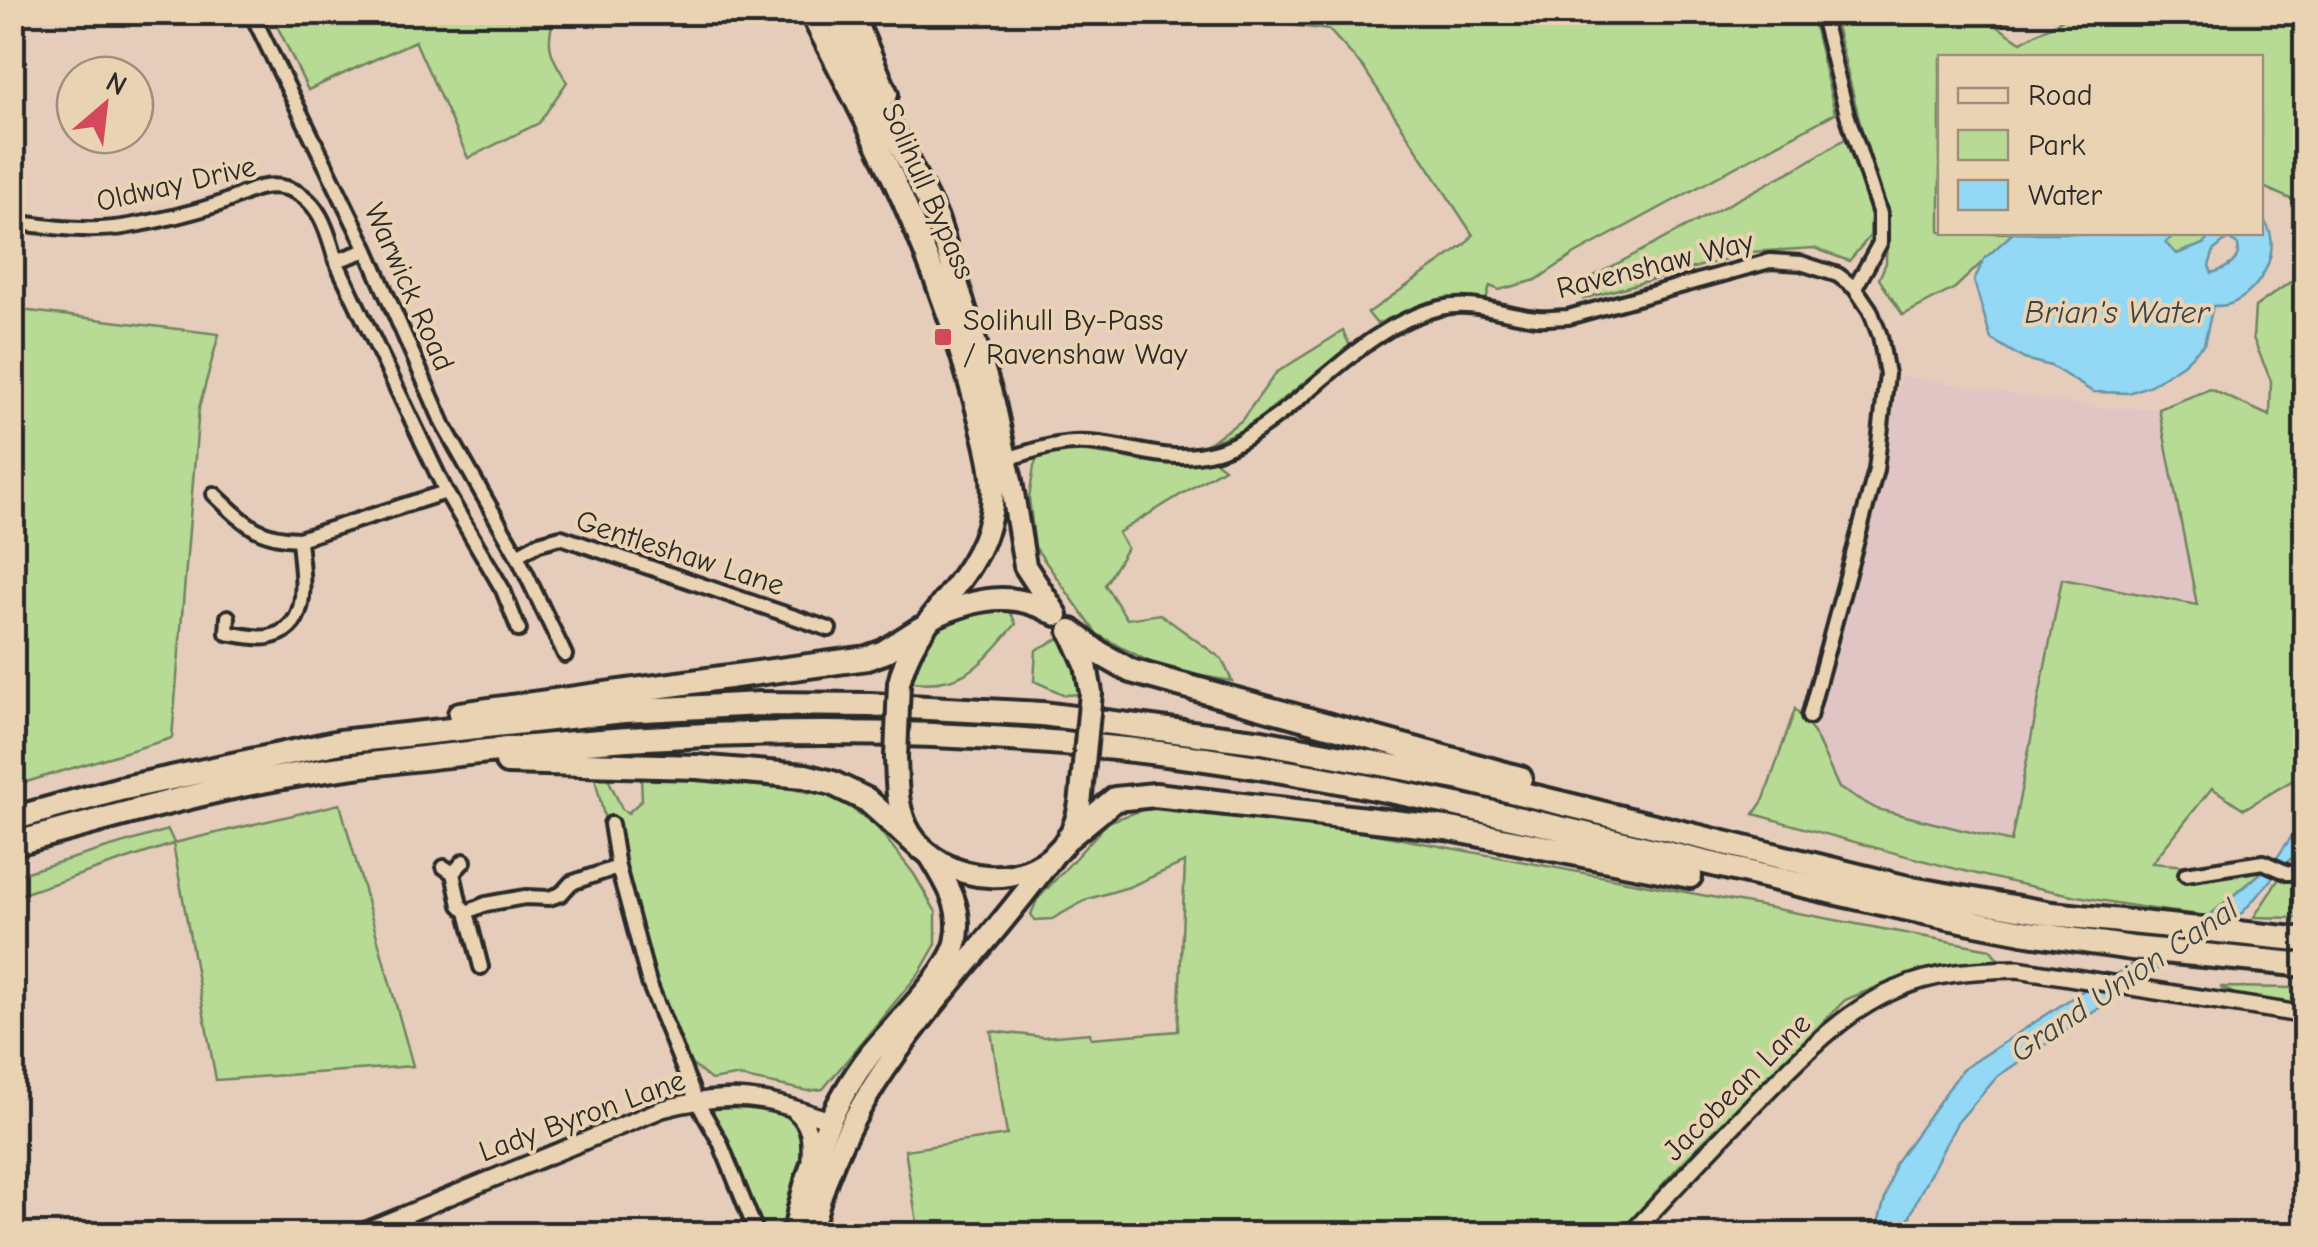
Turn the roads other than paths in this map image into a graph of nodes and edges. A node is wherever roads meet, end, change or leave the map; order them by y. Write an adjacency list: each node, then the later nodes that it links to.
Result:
1 (251, 12): 8 (street, Warwick Road)
2 (810, 12): 20 (main road, Solihull Bypass)
3 (832, 12): 6 (main road, Solihull Bypass)
4 (852, 12): 6 (main road)
5 (1821, 12): 10 (street)
6 (938, 221): 11 (main road, Solihull Bypass)
7 (12, 222): 9 (street, Oldway Drive)
8 (366, 250): 9 (street); 15 (street, Warwick Road)
9 (336, 261): 12 (street, Warwick Road)
10 (1855, 288): 11 (street, Ravenshaw Way); 24 (street)
11 (1007, 459): 19 (main road, Solihull Bypass)
12 (446, 492): 14 (street); 17 (street, Warwick Road)
13 (214, 494): 14 (street)
14 (299, 540): 18 (street)
15 (518, 555): 16 (street, Warwick Road); 21 (street, Gentleshaw Lane)
16 (528, 579): 17 (street); 23 (street, Warwick Road)
17 (503, 590): 22 (street, Warwick Road)
18 (228, 617)
19 (1064, 623): 20 (main road); 30 (main road, bridge); 36 (highway)
20 (924, 624): 25 (highway); 31 (main road, bridge)
21 (829, 629)
22 (518, 630)
23 (566, 654)
24 (1809, 716)
25 (376, 737): 27 (highway); 36 (highway)
26 (246, 784): 29 (highway); 31 (highway); 38 (highway)
27 (12, 819)
28 (611, 824): 33 (street)
29 (12, 844)
30 (1062, 845): 31 (main road); 38 (highway); 43 (main road)
31 (926, 852): 44 (main road)
32 (464, 862): 37 (street)
33 (618, 867): 37 (street); 45 (street)
34 (2306, 872): 35 (street)
35 (2186, 874)
36 (2004, 905): 39 (highway)
37 (467, 912): 41 (street)
38 (2034, 934): 40 (highway)
39 (2306, 940)
40 (2306, 964)
41 (481, 967)
42 (2306, 1016): 53 (street, Jacobean Lane)
43 (915, 1028): 44 (main road); 47 (main road)
44 (856, 1096): 46 (street); 47 (main road); 52 (main road)
45 (696, 1100): 46 (street, Lady Byron Lane); 49 (street, Lady Byron Lane); 50 (street)
46 (788, 1105): 47 (street, Lady Byron Lane); 48 (street)
47 (832, 1121): 48 (main road)
48 (808, 1174): 51 (main road)
49 (358, 1234)
50 (757, 1234)
51 (794, 1234)
52 (811, 1234)
53 (1631, 1234)

